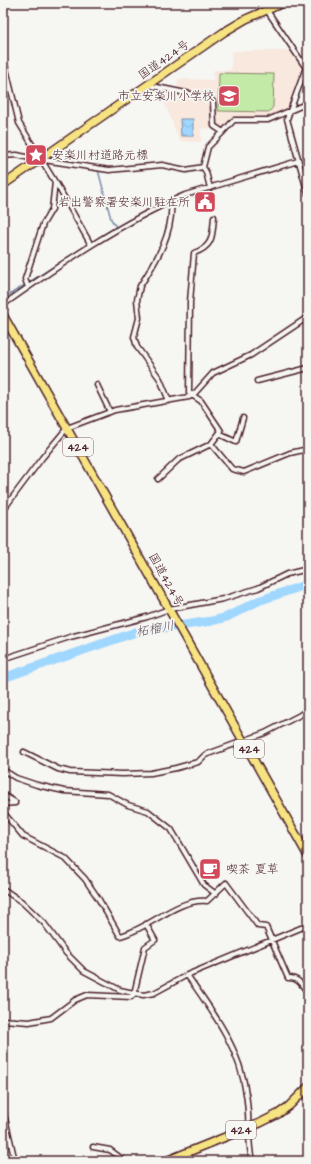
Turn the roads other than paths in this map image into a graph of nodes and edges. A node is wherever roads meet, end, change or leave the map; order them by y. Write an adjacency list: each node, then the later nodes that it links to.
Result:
1 (262, 3): 3 (street)
2 (283, 3): 3 (highway, 国道424号)
3 (266, 10): 6 (street); 7 (highway, 国道424号)
4 (3, 56): 12 (street)
5 (308, 62): 6 (street)
6 (306, 68): 9 (street)
7 (146, 85): 10 (street); 12 (highway, 国道424号)
8 (308, 103): 9 (street)
9 (290, 112): 10 (street); 13 (street)
10 (223, 132): 14 (street)
11 (3, 156): 12 (street)
12 (41, 159): 14 (street); 15 (street); 16 (highway, 国道424号)
13 (298, 161): 17 (street); 18 (street)
14 (203, 167): 17 (street)
15 (55, 182): 21 (street); 22 (street)
16 (3, 185)
17 (210, 188): 19 (street)
18 (308, 194)
19 (171, 201): 21 (street); 30 (street)
20 (214, 217): 29 (street)
21 (90, 244): 22 (street)
22 (27, 285): 23 (street)
23 (3, 305)
24 (3, 315): 33 (highway, 国道424号 / 424)
25 (308, 317): 29 (street)
26 (308, 368): 27 (street)
27 (257, 381)
28 (97, 385): 31 (street)
29 (192, 395): 30 (street); 34 (street)
30 (169, 401): 31 (street)
31 (110, 412): 33 (street)
32 (243, 418): 34 (street)
33 (67, 428): 38 (street); 40 (highway, 国道424号 / 424)
34 (219, 434): 35 (street)
35 (211, 444): 36 (street); 37 (street)
36 (308, 448)
37 (158, 479)
38 (3, 510)
39 (308, 569): 40 (street)
40 (170, 610): 41 (street); 43 (highway, 国道424号 / 424)
41 (3, 658)
42 (308, 709): 43 (street)
43 (245, 741): 44 (street); 49 (highway, 国道424号 / 424)
44 (24, 752)
45 (3, 770): 51 (street)
46 (3, 795): 47 (street)
47 (3, 807)
48 (3, 812): 52 (street)
49 (308, 856)
50 (3, 889): 57 (street)
51 (216, 894): 52 (street); 54 (street)
52 (146, 924): 57 (street)
53 (308, 925): 54 (street)
54 (272, 939): 55 (street); 56 (street)
55 (187, 975): 57 (street); 61 (street)
56 (308, 993)
57 (134, 994): 58 (street)
58 (3, 1020)
59 (308, 1087): 61 (highway, 424)
60 (3, 1110): 63 (street)
61 (248, 1127): 67 (highway, 424); 68 (street)
62 (3, 1134): 63 (street)
63 (9, 1135): 65 (street)
64 (93, 1147): 66 (street)
65 (14, 1161)
66 (125, 1161)
67 (166, 1161)
68 (252, 1161)

